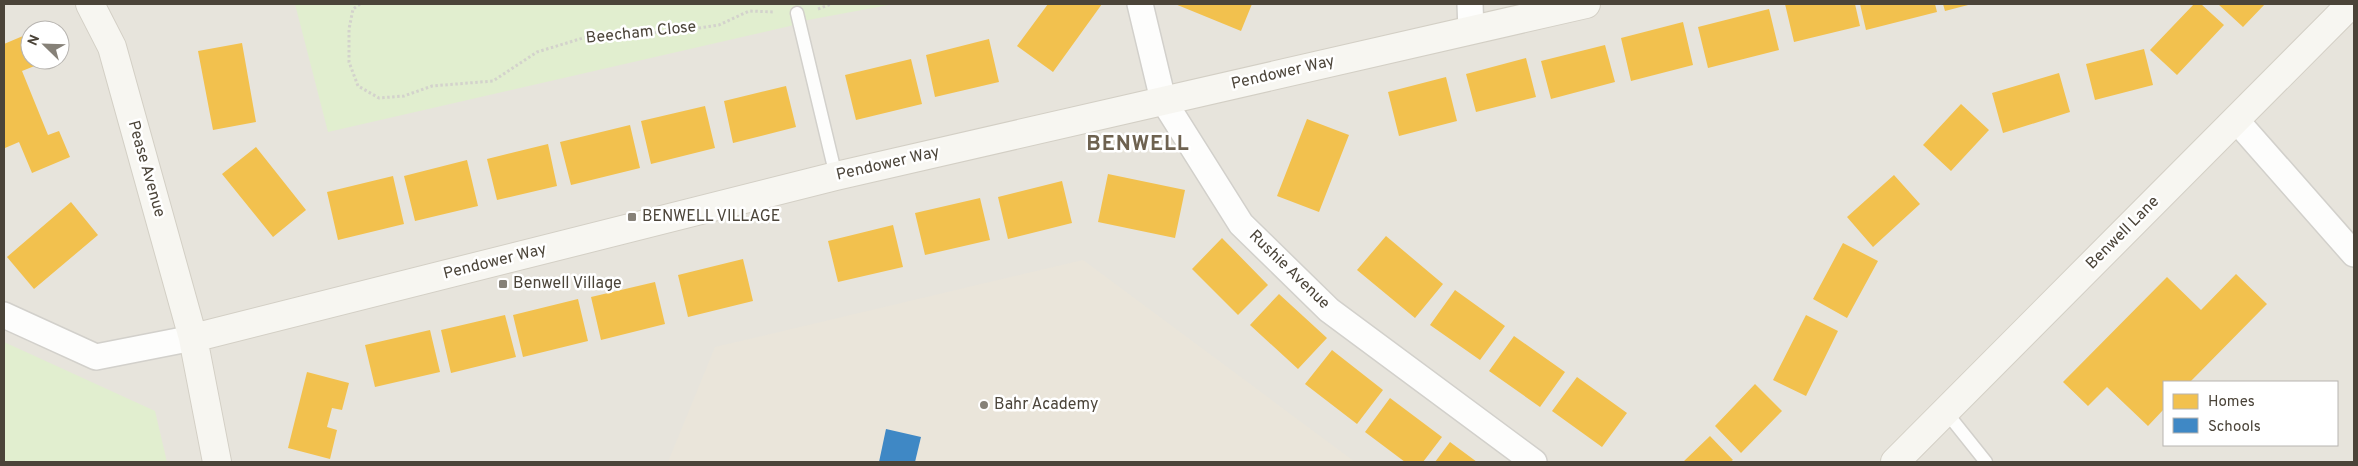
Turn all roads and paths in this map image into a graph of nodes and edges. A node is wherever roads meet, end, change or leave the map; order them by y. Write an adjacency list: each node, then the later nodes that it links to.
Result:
1 (90, 4): 13 (street, Pease Avenue)
2 (360, 4): 6 (path, Beecham Close)
3 (1140, 4): 8 (street, Rushie Avenue)
4 (1586, 4): 7 (street, Pendower Way)
5 (2351, 4): 9 (street, Benwell Lane)
6 (797, 14): 10 (lane)
7 (1470, 17): 8 (street, Pendower Way)
8 (1162, 100): 10 (street, Pendower Way); 16 (street, Rushie Avenue)
9 (2236, 120): 11 (street); 14 (street, Benwell Lane)
10 (836, 176): 13 (street, Pendower Way)
11 (2354, 254)
12 (4, 315): 13 (street)
13 (194, 338): 15 (street, Pease Avenue)
14 (1946, 412): 17 (street, Benwell Lane); 18 (lane)
15 (217, 462)
16 (1534, 462)
17 (1895, 462)
18 (1986, 462)

